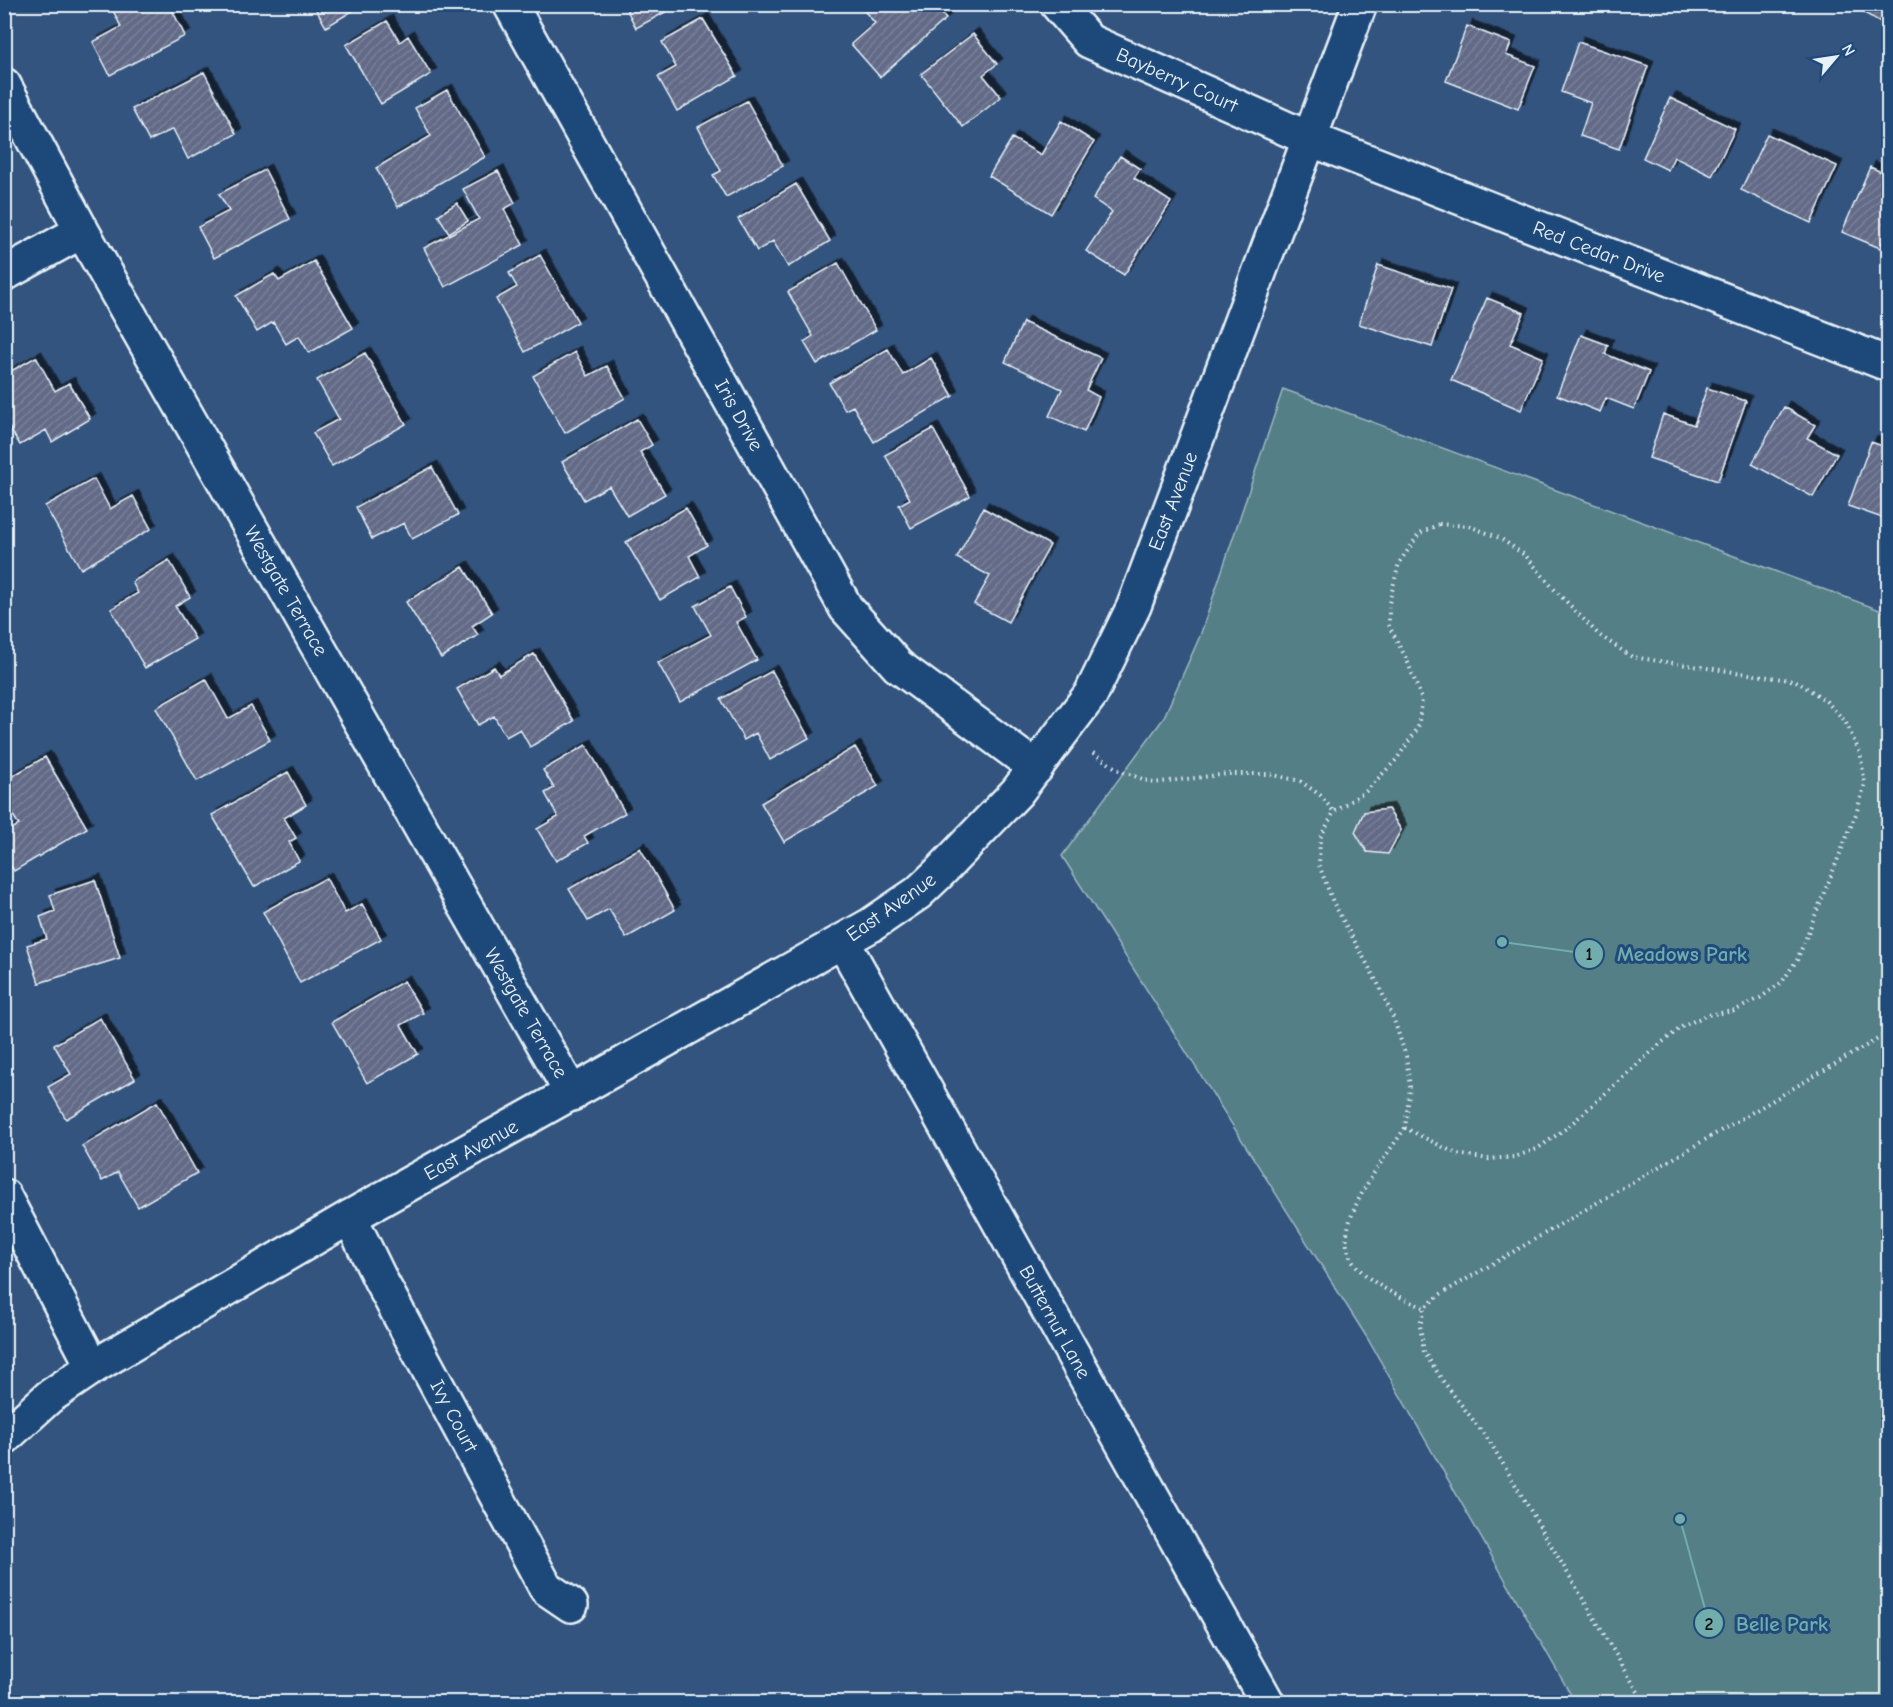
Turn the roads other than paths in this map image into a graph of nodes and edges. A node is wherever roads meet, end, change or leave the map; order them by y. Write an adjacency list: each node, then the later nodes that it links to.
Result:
1 (510, 4): 9 (street, Iris Drive)
2 (1057, 4): 5 (street, Bayberry Court)
3 (1360, 4): 5 (street, East Avenue)
4 (4, 85): 6 (street, Westgate Terrace)
5 (1310, 139): 8 (street, Red Cedar Drive); 9 (street, East Avenue)
6 (82, 231): 7 (street); 11 (street, Westgate Terrace)
7 (4, 274)
8 (1888, 364)
9 (1036, 768): 10 (street, East Avenue)
10 (843, 942): 11 (street, East Avenue); 17 (street, Butternut Lane)
11 (572, 1094): 13 (street, East Avenue)
12 (4, 1196): 14 (street)
13 (350, 1217): 14 (street, East Avenue); 16 (street, Ivy Court)
14 (93, 1367): 15 (street, East Avenue)
15 (4, 1438)
16 (571, 1605)
17 (1267, 1702)

